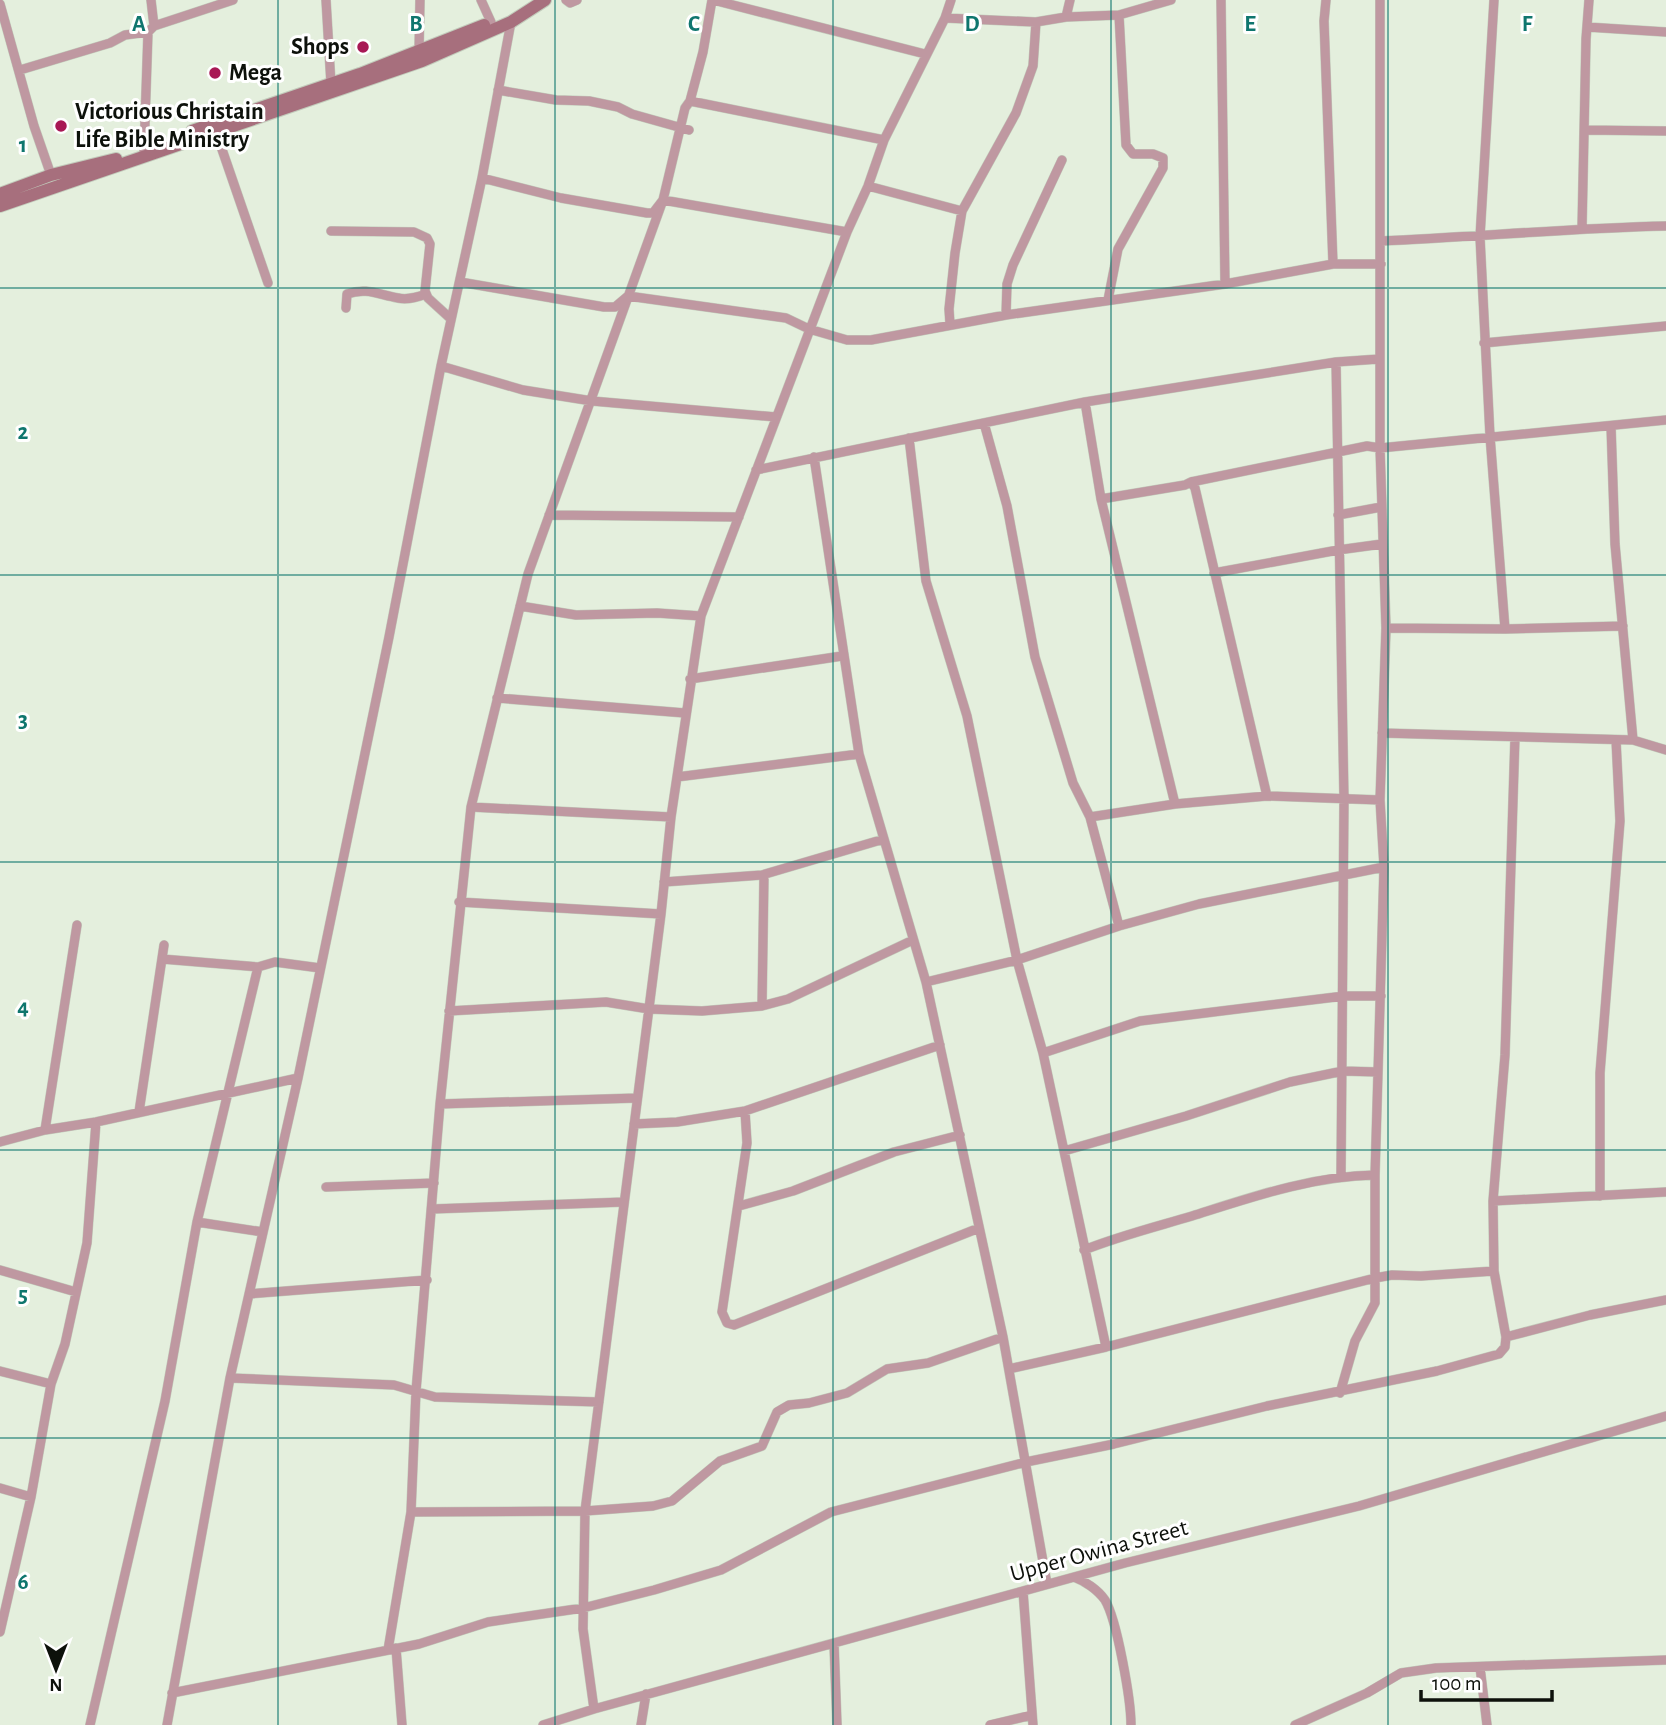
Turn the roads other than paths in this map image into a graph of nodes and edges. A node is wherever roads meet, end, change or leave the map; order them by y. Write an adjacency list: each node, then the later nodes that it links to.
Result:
1 (151, 0): 27 (street)
2 (233, 0): 27 (street)
3 (326, 0): 32 (street)
4 (420, 0): 29 (street)
5 (481, 0): 23 (street)
6 (530, 0): 23 (main road)
7 (545, 0): 24 (main road)
8 (566, 0): 9 (street)
9 (576, 0)
10 (713, 0): 30 (street); 34 (street)
11 (951, 0): 22 (street)
12 (1070, 0): 21 (street)
13 (1171, 0): 20 (street)
14 (1221, 0): 59 (street)
15 (1326, 0): 55 (street)
16 (1380, 0): 54 (street)
17 (1494, 0): 53 (street)
18 (1589, 0): 26 (street)
19 (0, 4): 31 (street)
20 (1119, 15): 21 (street); 62 (street)
21 (1066, 17): 25 (street)
22 (945, 18): 25 (street); 30 (street)
23 (491, 22): 29 (main road)
24 (511, 22): 33 (street); 37 (main road)
25 (1036, 22): 48 (street)
26 (1587, 27): 28 (street); 36 (street)
27 (151, 29): 31 (street); 40 (street)
28 (1666, 32)
29 (419, 52): 32 (main road)
30 (925, 54): 39 (street)
31 (20, 70): 42 (street)
32 (331, 84): 40 (main road)
33 (498, 90): 35 (street); 43 (street)
34 (690, 102): 39 (street); 46 (street)
35 (689, 130)
36 (1585, 130): 38 (street); 50 (street)
37 (216, 131): 47 (main road); 58 (street)
38 (1666, 131)
39 (884, 140): 44 (street)
40 (144, 152): 42 (main road)
41 (1062, 160): 64 (street)
42 (51, 175): 45 (main road)
43 (482, 178): 46 (street); 57 (street)
44 (868, 186): 48 (street); 52 (street)
45 (0, 194)
46 (663, 200): 52 (street); 61 (street)
47 (0, 206)
48 (962, 211): 66 (street)
49 (1666, 226): 50 (street)
50 (1582, 228): 53 (street)
51 (331, 231): 60 (street)
52 (847, 232): 68 (street)
53 (1480, 237): 54 (street); 69 (street)
54 (1381, 242): 56 (street)
55 (1333, 264): 56 (street); 59 (street)
56 (1381, 264): 70 (street)
57 (460, 282): 61 (street); 65 (street)
58 (268, 283)
59 (1225, 284): 62 (street)
60 (426, 294): 63 (street); 65 (street)
61 (628, 296): 68 (street); 73 (street)
62 (1108, 300): 64 (street)
63 (346, 308)
64 (1006, 315): 66 (street)
65 (451, 320): 72 (street)
66 (950, 324): 68 (street)
67 (1666, 326): 69 (street)
68 (809, 329): 75 (street)
69 (1484, 343): 79 (street)
70 (1379, 359): 71 (street); 81 (street)
71 (1336, 362): 74 (street); 82 (street)
72 (441, 366): 73 (street); 131 (street)
73 (592, 401): 75 (street); 88 (street)
74 (1085, 402): 77 (street); 86 (street)
75 (776, 417): 84 (street)
76 (1666, 420): 78 (street)
77 (984, 423): 80 (street); 116 (street)
78 (1611, 426): 79 (street); 96 (street)
79 (1490, 436): 81 (street); 98 (street)
80 (909, 438): 83 (street); 129 (street)
81 (1380, 448): 82 (street); 87 (street)
82 (1339, 453): 85 (street); 89 (street)
83 (814, 457): 84 (street); 99 (street)
84 (756, 470): 90 (street)
85 (1191, 482): 86 (street); 93 (street)
86 (1101, 499): 113 (street)
87 (1381, 507): 89 (street); 91 (street)
88 (549, 515): 90 (street); 94 (street)
89 (1338, 515): 92 (street)
90 (739, 517): 95 (street)
91 (1382, 544): 92 (street); 97 (street)
92 (1338, 550): 93 (street); 111 (street)
93 (1214, 573): 110 (street)
94 (520, 606): 95 (street); 101 (street)
95 (701, 616): 100 (street)
96 (1623, 626): 98 (street); 106 (street)
97 (1386, 628): 98 (street); 103 (street)
98 (1505, 629)
99 (842, 656): 100 (street); 108 (street)
100 (690, 679): 102 (street)
101 (497, 698): 102 (street); 114 (street)
102 (685, 713): 109 (street)
103 (1382, 733): 104 (street); 112 (street)
104 (1515, 737): 105 (street); 160 (street)
105 (1616, 740): 106 (street); 159 (street)
106 (1633, 740): 107 (street)
107 (1666, 750)
108 (859, 754): 109 (street); 117 (street)
109 (677, 777): 115 (street)
110 (1267, 796): 111 (street); 113 (street)
111 (1344, 799): 112 (street); 119 (street)
112 (1380, 800): 118 (street)
113 (1175, 804): 116 (street)
114 (471, 807): 115 (street); 122 (street)
115 (671, 817): 121 (street)
116 (1090, 817): 125 (street)
117 (884, 839): 120 (street); 126 (street)
118 (1384, 867): 119 (street); 134 (street)
119 (1344, 874): 125 (street); 133 (street)
120 (764, 875): 121 (street); 135 (street)
121 (664, 882): 123 (street)
122 (459, 902): 123 (street); 137 (street)
123 (661, 914): 136 (street)
124 (78, 925): 150 (street)
125 (1119, 926): 129 (street)
126 (913, 940): 132 (street); 135 (street)
127 (164, 945): 128 (street)
128 (162, 958): 130 (street); 147 (street)
129 (1017, 960): 132 (street); 139 (street)
130 (258, 967): 131 (street); 143 (street)
131 (320, 968): 142 (street)
132 (926, 982): 138 (street)
133 (1344, 996): 134 (street); 139 (street); 140 (street)
134 (1381, 996): 141 (street)
135 (762, 1006): 136 (street)
136 (649, 1009): 137 (street); 144 (street)
137 (449, 1011): 145 (street)
138 (940, 1045): 146 (street); 151 (street)
139 (1044, 1053): 153 (street)
140 (1343, 1071): 141 (street); 153 (street); 154 (street)
141 (1378, 1072): 155 (street)
142 (298, 1078): 143 (street); 166 (street)
143 (230, 1092): 147 (street); 164 (street)
144 (637, 1098): 145 (street); 149 (street)
145 (440, 1104): 156 (street)
146 (745, 1111): 149 (street); 162 (street)
147 (139, 1112): 148 (street)
148 (96, 1122): 150 (street); 172 (street)
149 (634, 1124): 161 (street)
150 (45, 1130): 152 (street)
151 (960, 1135): 162 (street); 165 (street)
152 (0, 1142)
153 (1064, 1152): 167 (street)
154 (1341, 1175): 155 (street); 167 (street)
155 (1375, 1175): 170 (street)
156 (434, 1183): 157 (street); 163 (street)
157 (326, 1187)
158 (1666, 1192): 159 (street)
159 (1600, 1196): 160 (street)
160 (1493, 1201): 169 (street)
161 (624, 1202): 163 (street); 184 (street)
162 (739, 1206): 165 (street)
163 (432, 1209): 171 (street)
164 (197, 1222): 166 (street); 204 (street)
165 (979, 1228): 175 (street)
166 (263, 1232): 173 (street)
167 (1084, 1250): 177 (street)
168 (0, 1270): 172 (street)
169 (1494, 1271): 170 (street); 176 (street)
170 (1375, 1278): 177 (street); 183 (street)
171 (427, 1280): 173 (street); 182 (street)
172 (76, 1292): 181 (street)
173 (249, 1294): 180 (street)
174 (1666, 1300): 176 (street)
175 (1003, 1337): 178 (street); 189 (street)
176 (1506, 1337): 183 (street)
177 (1106, 1347): 178 (street)
178 (1009, 1369): 186 (street)
179 (0, 1371): 181 (street)
180 (230, 1378): 182 (street); 200 (street)
181 (51, 1384): 188 (street)
182 (416, 1391): 184 (street); 190 (street)
183 (1340, 1393): 186 (street)
184 (599, 1402): 189 (street)
185 (1666, 1416): 191 (street, Upper Owina Street)
186 (1026, 1462): 192 (street); 194 (street)
187 (0, 1488): 188 (street)
188 (31, 1497): 195 (street)
189 (585, 1511): 190 (street); 194 (street)
190 (411, 1512): 197 (street)
191 (1074, 1577): 192 (street, Upper Owina Street); 211 (street)
192 (1047, 1584): 193 (street, Upper Owina Street)
193 (1023, 1591): 196 (street, Upper Owina Street); 203 (street)
194 (583, 1608): 197 (street); 202 (street)
195 (0, 1632)
196 (834, 1643): 201 (street, Upper Owina Street); 209 (street)
197 (392, 1649): 200 (street); 206 (street)
198 (1666, 1660): 199 (street)
199 (1480, 1667): 212 (street); 213 (street)
200 (172, 1693): 205 (street)
201 (646, 1694): 202 (street, Upper Owina Street); 208 (street)
202 (594, 1709): 207 (street, Upper Owina Street)
203 (1032, 1720): 210 (street)
204 (90, 1725)
205 (166, 1725)
206 (402, 1725)
207 (542, 1725)
208 (640, 1725)
209 (837, 1725)
210 (990, 1725)
211 (1132, 1725)
212 (1295, 1725)
213 (1487, 1725)

